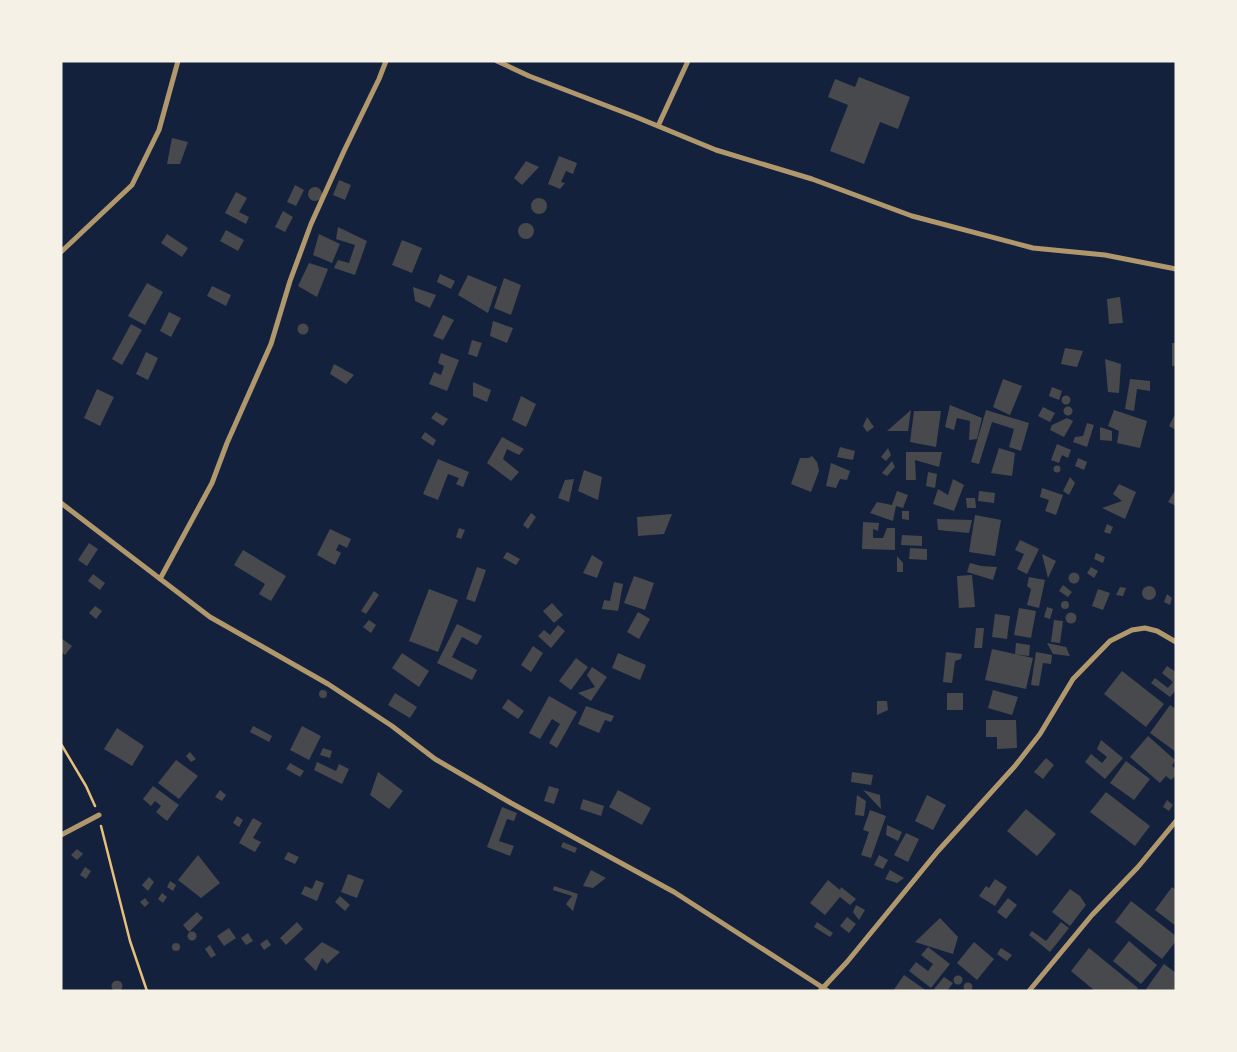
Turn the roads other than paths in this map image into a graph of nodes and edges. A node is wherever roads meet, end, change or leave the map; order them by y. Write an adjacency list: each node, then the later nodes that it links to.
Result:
1 (178, 61): 6 (street)
2 (386, 61): 9 (street)
3 (497, 61): 5 (street)
4 (688, 61): 5 (street)
5 (658, 126): 7 (street)
6 (61, 252)
7 (1176, 269)
8 (61, 503): 9 (street)
9 (160, 579): 14 (street)
10 (1176, 642): 14 (street)
11 (99, 815): 13 (street)
12 (1176, 821): 16 (street)
13 (61, 835)
14 (822, 989): 15 (street)
15 (828, 991)
16 (1029, 991)

